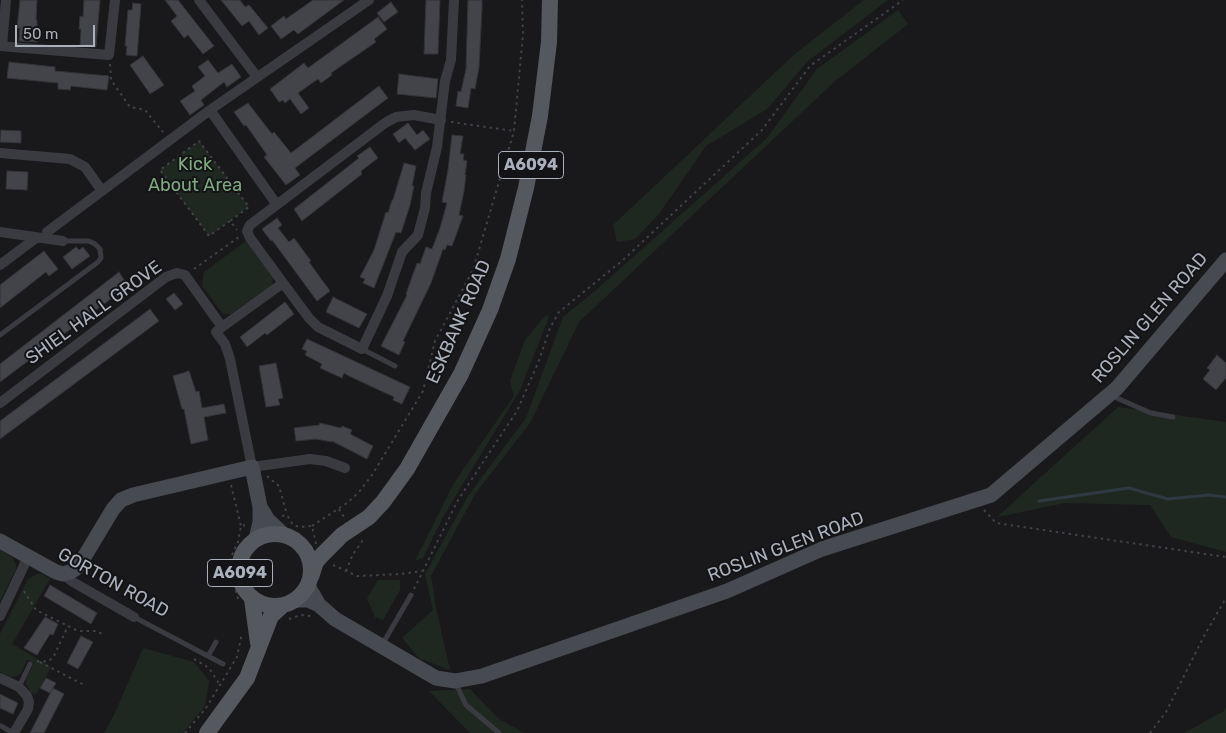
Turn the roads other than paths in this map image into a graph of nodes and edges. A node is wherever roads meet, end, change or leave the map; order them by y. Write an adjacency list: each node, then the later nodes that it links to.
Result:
1 (6, 0): 7 (street)
2 (115, 0): 7 (street)
3 (199, 0): 8 (street)
4 (369, 0): 8 (street)
5 (454, 0): 10 (street)
6 (550, 0): 34 (main road, ESKBANK ROAD / A6094)
7 (1, 46)
8 (257, 78): 9 (street)
9 (210, 110): 12 (street); 13 (street)
10 (441, 120): 13 (street); 23 (street)
11 (0, 153): 12 (street)
12 (102, 191): 15 (street)
13 (277, 205): 20 (street)
14 (0, 232): 16 (street)
15 (47, 232)
16 (36, 238): 17 (street); 19 (street)
17 (62, 241): 22 (lane)
18 (1226, 260): 25 (main road, ROSLIN GLEN ROAD)
19 (0, 265)
20 (283, 283): 21 (street); 23 (street)
21 (222, 327): 26 (street, SHIEL HALL GROVE); 28 (street)
22 (0, 335)
23 (362, 348): 24 (lane)
24 (395, 366)
25 (1109, 395): 27 (lane); 51 (main road, ROSLIN GLEN ROAD)
26 (0, 403)
27 (1173, 417)
28 (258, 466): 29 (street); 30 (main road); 36 (main road)
29 (345, 468)
30 (262, 516): 31 (main road); 32 (main road)
31 (290, 537): 32 (main road, A6094); 34 (main road, A6094); 37 (main road)
32 (256, 539): 39 (main road, A6094)
33 (0, 541): 35 (main road, GORTON ROAD)
34 (316, 541): 37 (main road, ESKBANK ROAD / A6094)
35 (28, 557): 36 (main road, GORTON ROAD); 42 (street)
36 (63, 574): 43 (street, GORTON ROAD)
37 (310, 582): 40 (main road, ESKBANK ROAD / A6094); 41 (main road, ROSLIN GLEN ROAD)
38 (411, 596): 45 (lane)
39 (246, 602): 40 (main road, A6094); 46 (main road, A6094)
40 (289, 603): 41 (main road, ROSLIN GLEN ROAD); 46 (main road, ESKBANK ROAD / A6094)
41 (319, 605): 45 (main road, ROSLIN GLEN ROAD)
42 (0, 616)
43 (134, 617): 47 (lane, GORTON ROAD)
44 (216, 642): 47 (lane)
45 (382, 645): 51 (main road, ROSLIN GLEN ROAD)
46 (259, 650): 55 (main road, ESKBANK ROAD / A6094)
47 (208, 656): 49 (lane, GORTON ROAD)
48 (30, 664): 52 (lane)
49 (223, 664)
50 (0, 678): 52 (street)
51 (455, 681): 56 (lane)
52 (19, 687): 54 (street)
53 (1, 726): 54 (lane)
54 (14, 733)
55 (207, 733)
56 (499, 733)

